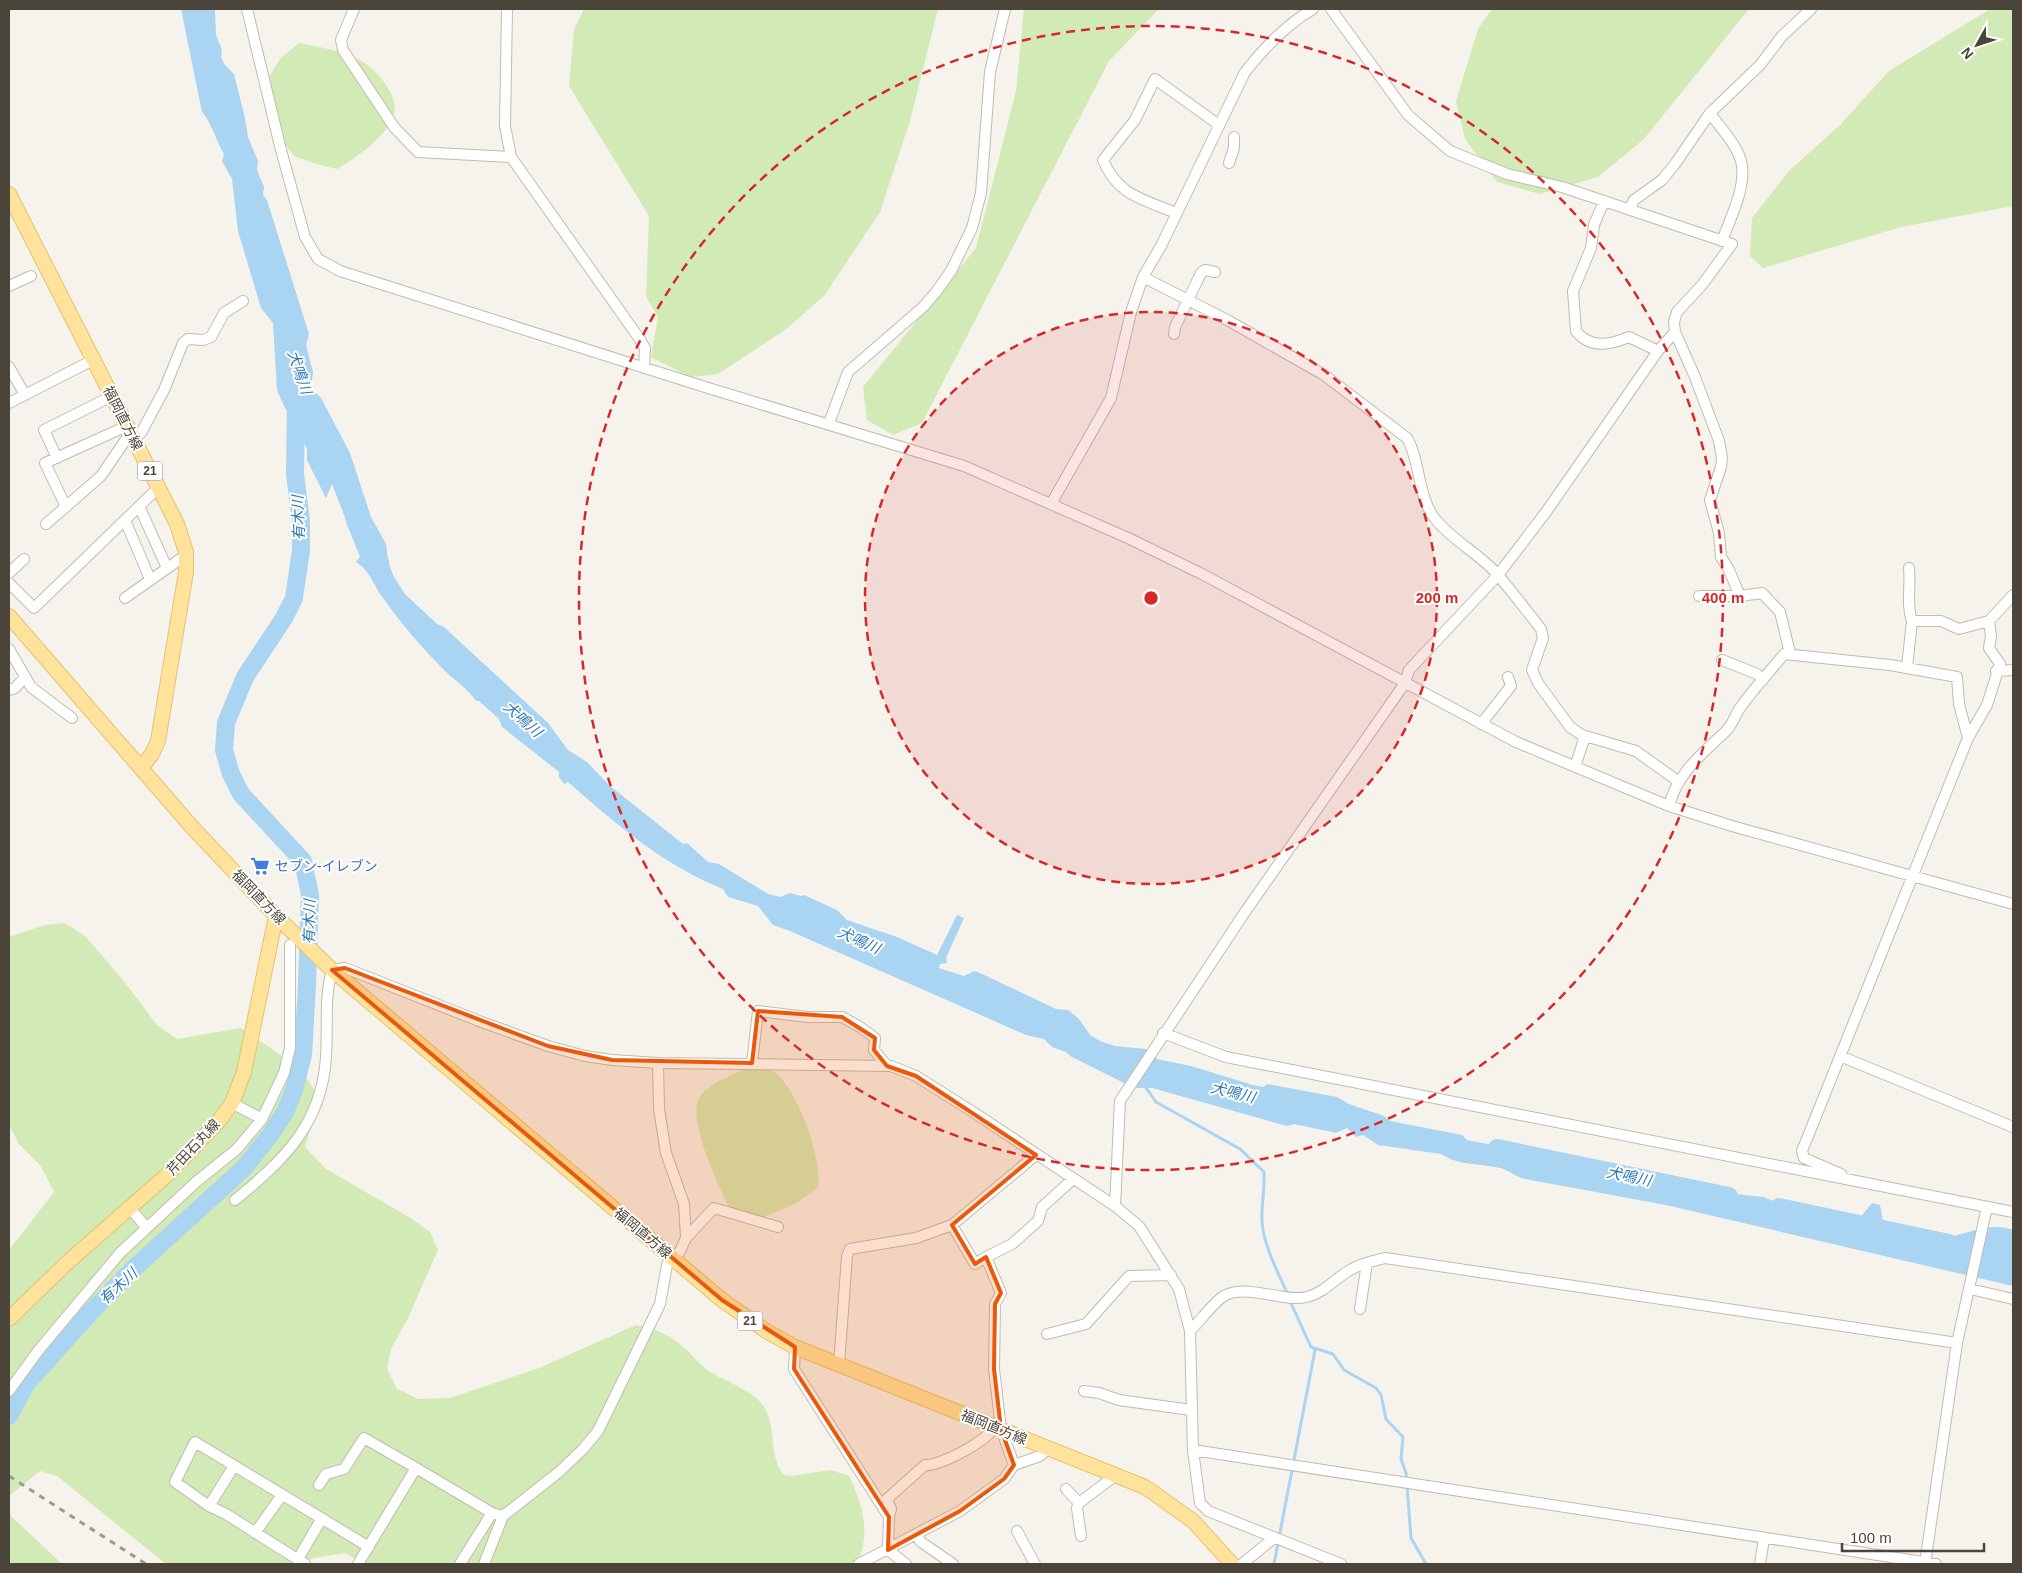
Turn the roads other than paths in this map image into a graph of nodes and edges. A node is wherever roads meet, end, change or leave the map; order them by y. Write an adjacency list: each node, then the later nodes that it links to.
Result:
1 (247, 9): 29 (street)
2 (354, 9): 11 (street)
3 (507, 9): 11 (street)
4 (1006, 9): 33 (street)
5 (1313, 9): 9 (street)
6 (1331, 9): 14 (street)
7 (1811, 9): 8 (street)
8 (1710, 113): 15 (street); 17 (street)
9 (1219, 125): 16 (street); 16 (street)
10 (1234, 137): 12 (street)
11 (511, 157): 29 (street)
12 (1229, 163)
13 (9, 194): 27 (main road, 福岡直方線 / 21)
14 (1604, 202): 15 (street); 26 (street)
15 (1630, 209): 17 (street)
16 (1176, 213): 20 (street)
17 (1722, 241): 24 (street)
18 (1215, 272): 23 (street)
19 (31, 276): 21 (street)
20 (1143, 277): 23 (street); 37 (street)
21 (9, 286)
22 (243, 301): 34 (street)
23 (1189, 301): 25 (street); 47 (street)
24 (1675, 332): 26 (street); 52 (street)
25 (1174, 334)
26 (1658, 351): 47 (street)
27 (93, 360): 30 (street); 31 (main road, 福岡直方線 / 21)
28 (9, 367): 30 (street)
29 (644, 368): 33 (street)
30 (25, 394): 32 (street)
31 (112, 396): 34 (main road, 福岡直方線 / 21); 35 (street)
32 (9, 403)
33 (829, 423): 37 (street)
34 (130, 431): 35 (street); 36 (main road, 福岡直方線 / 21); 39 (street)
35 (57, 458): 39 (street)
36 (159, 487): 38 (street); 42 (main road, 福岡直方線 / 21)
37 (1051, 504): 66 (street)
38 (140, 506): 40 (street); 44 (street)
39 (66, 507): 41 (street)
40 (125, 520): 48 (street); 49 (street)
41 (46, 524)
42 (186, 555): 44 (street); 73 (main road, 福岡直方線 / 21)
43 (24, 559): 46 (street)
44 (167, 568): 48 (street)
45 (1909, 568): 55 (street)
46 (9, 573)
47 (1498, 575): 66 (street); 70 (street)
48 (150, 579): 53 (street)
49 (9, 582)
50 (2013, 595): 56 (street)
51 (1699, 596): 52 (street)
52 (1740, 596): 58 (street)
53 (125, 598)
54 (9, 616): 73 (main road, 福岡直方線 / 21)
55 (1912, 621): 56 (street); 60 (street)
56 (1989, 621): 62 (street)
57 (9, 649): 64 (street)
58 (1790, 653): 60 (street); 65 (street)
59 (1722, 660): 65 (street)
60 (1907, 667): 71 (street)
61 (2013, 670): 62 (street)
62 (1996, 671): 71 (street)
63 (1508, 677): 69 (street)
64 (24, 678): 67 (street); 68 (street)
65 (1763, 680): 74 (street)
66 (1405, 683): 69 (street); 81 (street)
67 (9, 690)
68 (72, 718)
69 (1481, 724): 72 (street)
70 (1585, 736): 72 (street); 74 (street)
71 (1968, 738): 76 (street)
72 (1574, 767): 75 (street)
73 (142, 768): 78 (main road, 福岡直方線 / 21)
74 (1679, 782): 75 (street)
75 (1669, 806): 76 (street)
76 (1913, 876): 77 (street); 82 (street)
77 (2013, 904)
78 (276, 916): 80 (main road, 福岡直方線 / 21); 86 (main road, 芹田石丸線)
79 (290, 945): 87 (street)
80 (329, 967): 83 (street); 92 (street); 102 (main road, 福岡直方線 / 21)
81 (1163, 1034): 91 (street); 93 (street)
82 (1840, 1056): 88 (street); 91 (street)
83 (658, 1062): 84 (street); 100 (street)
84 (752, 1063): 85 (street); 85 (street)
85 (887, 1066): 89 (street)
86 (232, 1103): 87 (street); 95 (main road, 芹田石丸線)
87 (262, 1119): 98 (street)
88 (2013, 1127)
89 (1036, 1155): 90 (street); 97 (street)
90 (1072, 1180): 93 (street); 101 (street)
91 (1865, 1183): 94 (street)
92 (235, 1200)
93 (1115, 1206): 104 (street)
94 (1987, 1207): 96 (street); 105 (street)
95 (130, 1208): 98 (street); 108 (main road, 芹田石丸線)
96 (2013, 1212)
97 (952, 1225): 101 (street); 113 (street)
98 (146, 1227): 114 (street)
99 (778, 1227): 100 (street)
100 (686, 1238): 102 (street)
101 (986, 1257): 117 (street)
102 (673, 1258): 112 (main road, 福岡直方線 / 21); 130 (street)
103 (1367, 1262): 107 (street); 109 (street); 111 (street)
104 (1171, 1275): 109 (street); 110 (street)
105 (1970, 1289): 106 (street); 111 (street)
106 (2013, 1299)
107 (1360, 1309)
108 (10, 1315)
109 (1190, 1331): 116 (street)
110 (1047, 1334)
111 (1957, 1343): 153 (street)
112 (795, 1347): 113 (main road, 福岡直方線 / 21); 131 (street)
113 (839, 1365): 117 (main road, 福岡直方線 / 21)
114 (9, 1391)
115 (1084, 1392): 116 (street)
116 (1191, 1410): 119 (street)
117 (998, 1428): 118 (main road, 福岡直方線 / 21); 120 (street); 131 (street)
118 (1048, 1448): 120 (street); 123 (main road, 福岡直方線 / 21)
119 (1193, 1450): 137 (street); 138 (street)
120 (1014, 1464): 135 (street)
121 (234, 1466): 126 (street); 128 (street); 128 (street)
122 (416, 1468): 124 (street); 129 (street); 139 (street)
123 (1116, 1476): 127 (street); 149 (main road, 福岡直方線 / 21)
124 (319, 1485)
125 (1066, 1489): 127 (street)
126 (282, 1495): 132 (street); 134 (street)
127 (1079, 1503): 136 (street)
128 (209, 1506): 134 (street)
129 (492, 1513): 130 (street); 143 (street)
130 (503, 1516): 144 (street)
131 (889, 1517): 140 (street)
132 (322, 1518): 139 (street); 141 (street)
133 (1017, 1531): 148 (street)
134 (255, 1533): 141 (street)
135 (916, 1535): 140 (street); 147 (street)
136 (1081, 1536)
137 (1274, 1538): 150 (street); 151 (street)
138 (1764, 1539): 152 (street); 153 (street)
139 (369, 1547): 142 (street)
140 (888, 1550): 145 (street); 146 (street)
141 (301, 1561)
142 (358, 1564)
143 (460, 1564)
144 (484, 1564)
145 (859, 1564)
146 (906, 1564)
147 (953, 1564)
148 (1035, 1564)
149 (1232, 1564)
150 (1242, 1564)
151 (1341, 1564)
152 (1760, 1564)
153 (1929, 1564)

